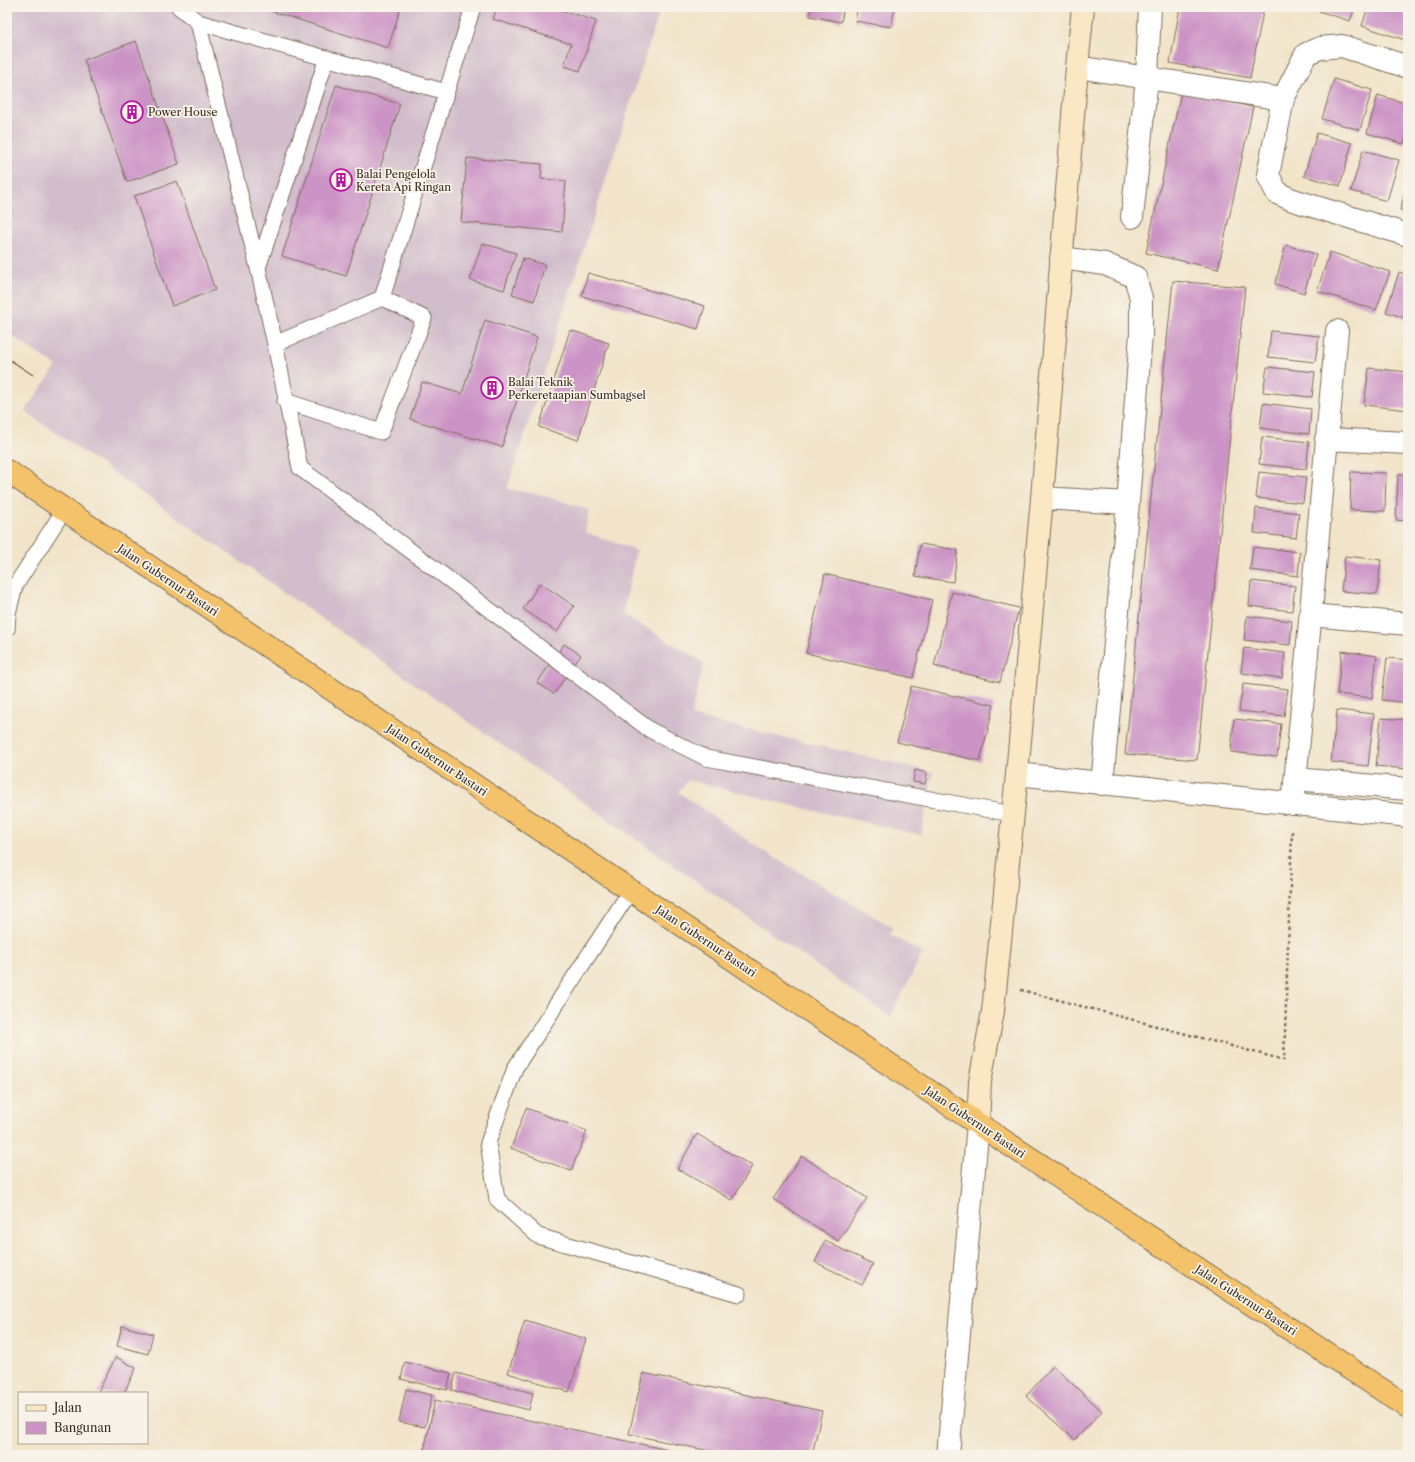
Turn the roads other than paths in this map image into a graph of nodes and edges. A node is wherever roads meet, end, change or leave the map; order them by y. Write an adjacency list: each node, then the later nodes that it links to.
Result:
1 (179, 7): 5 (lane)
2 (473, 7): 10 (lane)
3 (1084, 7): 7 (street)
4 (1150, 7): 9 (street)
5 (198, 22): 6 (lane); 15 (lane)
6 (327, 58): 10 (lane); 15 (lane)
7 (1077, 67): 9 (street); 14 (street)
8 (1408, 67): 11 (street)
9 (1147, 78): 11 (street); 12 (street)
10 (446, 92): 16 (lane)
11 (1283, 99): 13 (street)
12 (1132, 217)
13 (1408, 235)
14 (1061, 258): 23 (street); 24 (street)
15 (258, 268): 18 (lane)
16 (382, 298): 18 (lane); 19 (lane)
17 (1336, 331): 20 (street)
18 (275, 344): 19 (lane)
19 (285, 401): 34 (lane)
20 (1326, 439): 21 (street); 26 (street)
21 (1408, 443)
22 (7, 471): 25 (highway, Jalan Gubernur Bastari)
23 (1042, 498): 24 (street); 29 (street)
24 (1128, 503): 31 (street)
25 (64, 510): 28 (lane); 36 (highway, Jalan Gubernur Bastari)
26 (1311, 615): 27 (street); 30 (street)
27 (1408, 624)
28 (7, 629)
29 (1017, 774): 31 (street); 34 (street)
30 (1296, 779): 32 (street); 33 (street)
31 (1102, 784): 33 (street)
32 (1408, 789)
33 (1293, 804): 35 (street)
34 (1012, 814): 37 (street)
35 (1408, 816)
36 (631, 890): 37 (highway, Jalan Gubernur Bastari); 38 (lane)
37 (978, 1124): 39 (highway, Jalan Gubernur Bastari); 40 (street)
38 (740, 1294)
39 (1408, 1407)
40 (948, 1455)

